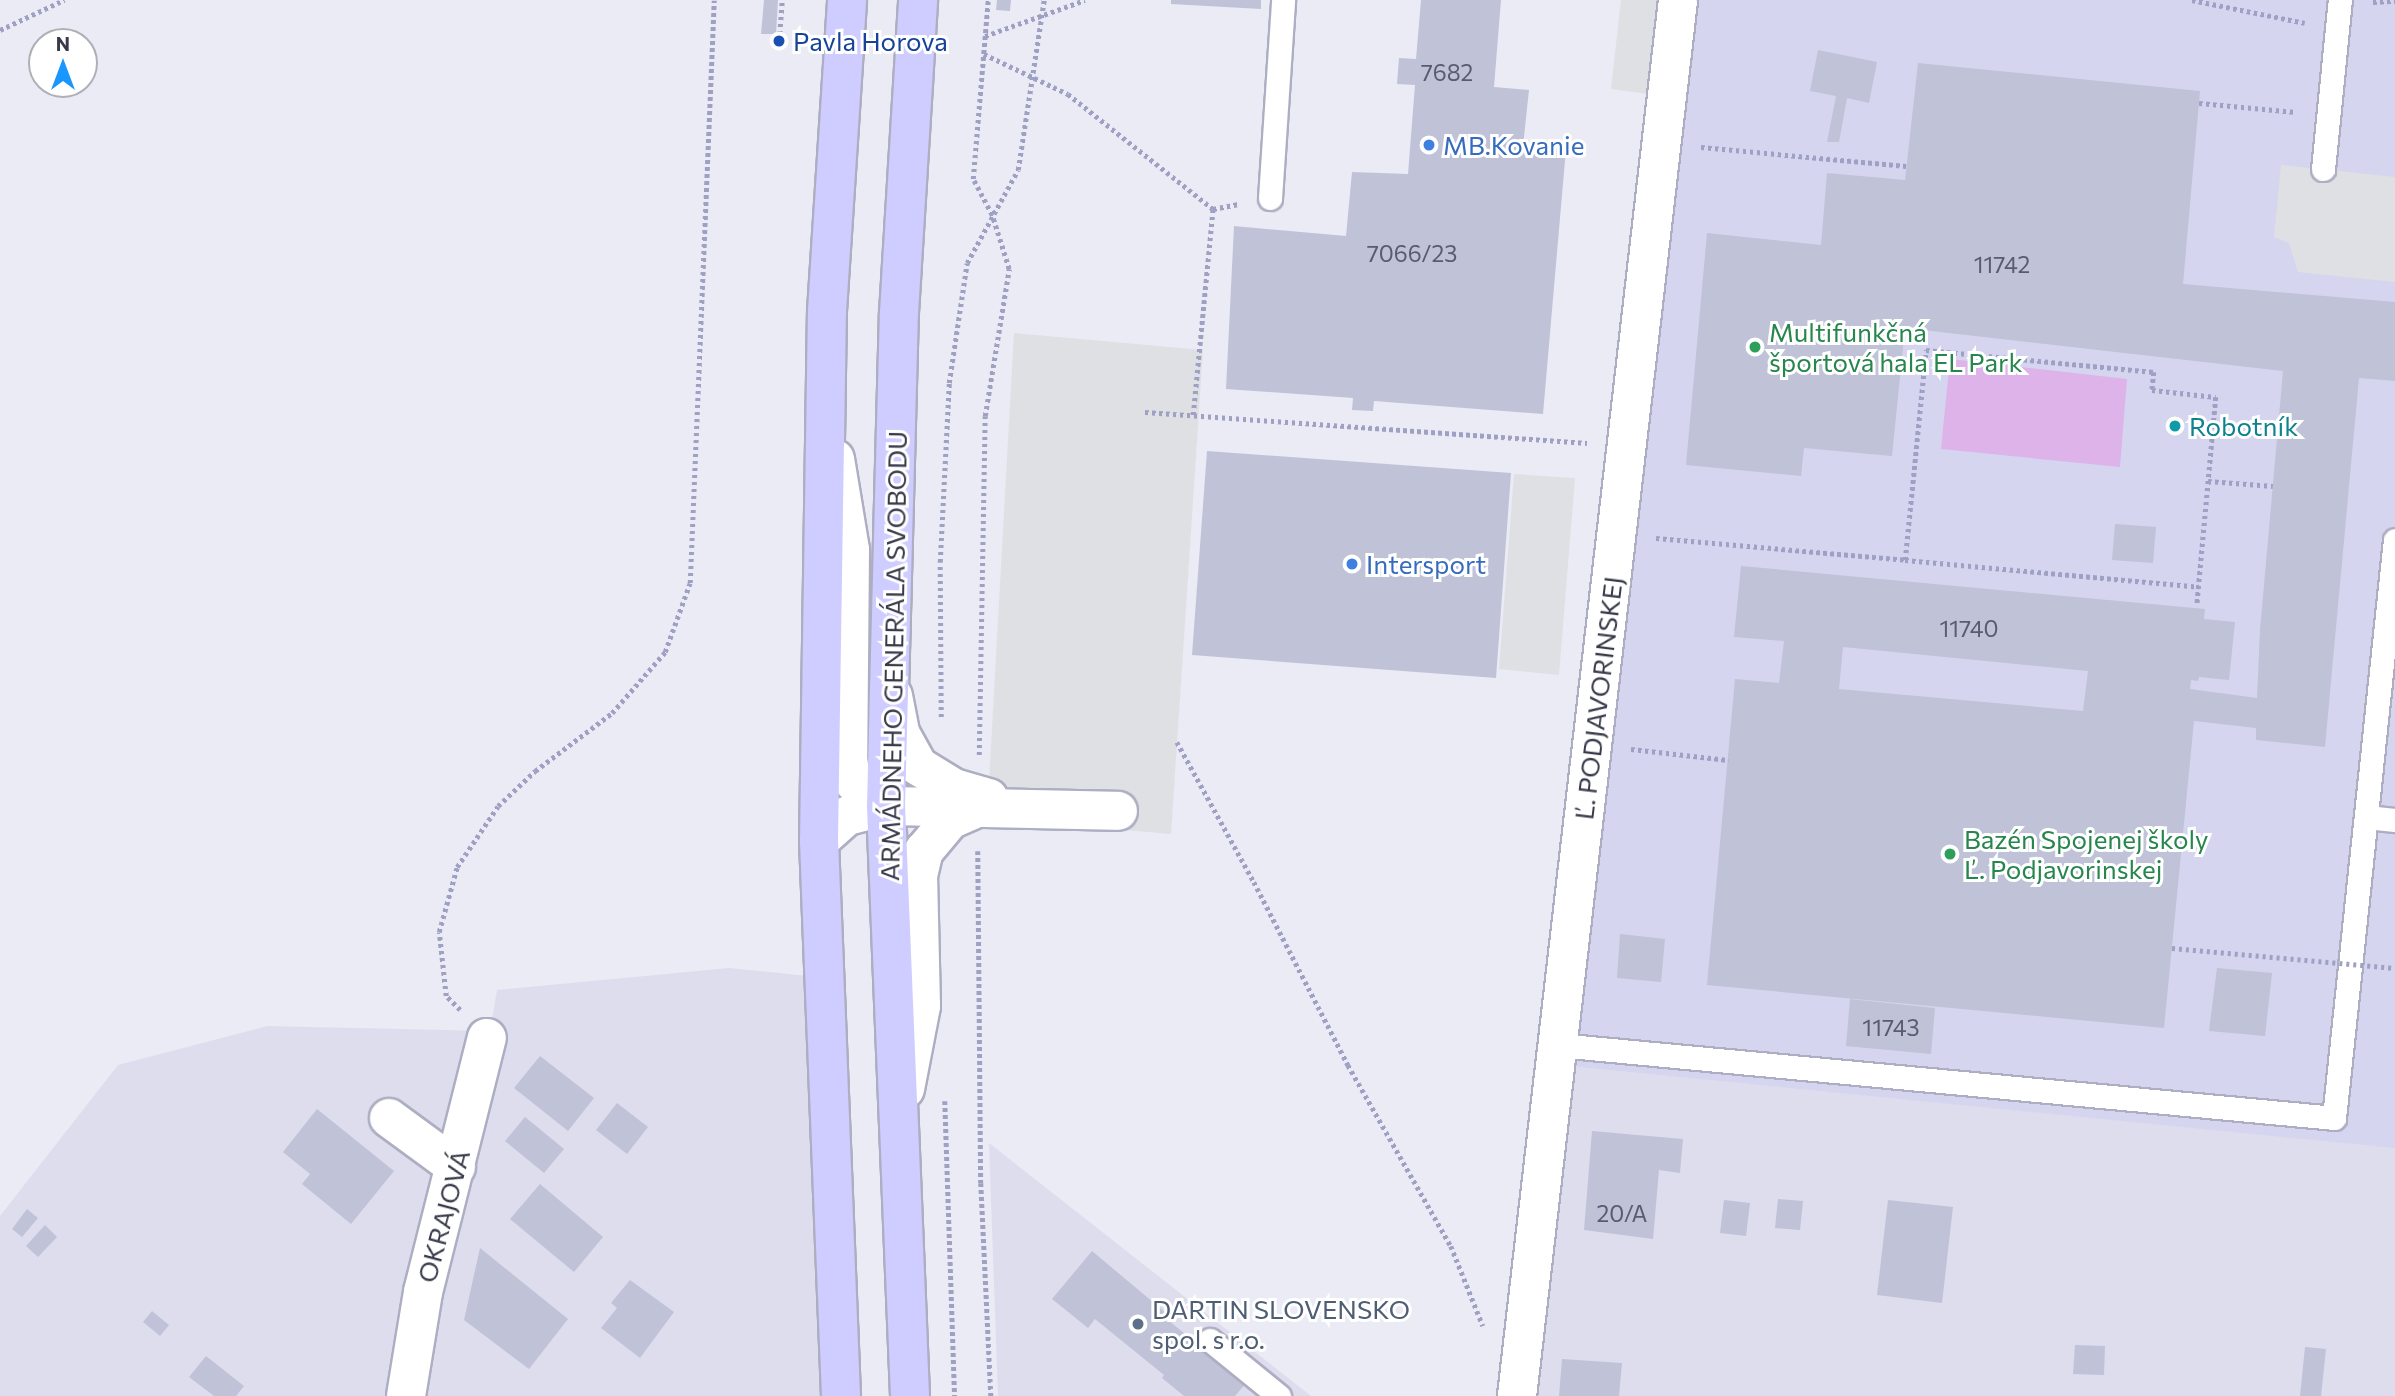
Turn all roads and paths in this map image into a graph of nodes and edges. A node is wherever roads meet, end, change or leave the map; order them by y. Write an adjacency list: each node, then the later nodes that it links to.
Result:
1 (64, 0): 14 (path)
2 (714, 0): 53 (path)
3 (782, 0): 17 (path)
4 (847, 0): 28 (street)
5 (918, 0): 40 (street, ARMÁDNEHO GENERÁLA SVOBODU)
6 (988, 0): 16 (path)
7 (1044, 0): 13 (path)
8 (1085, 0): 13 (path)
9 (1283, 0): 25 (lane)
10 (1678, 0): 22 (street, Ľ. PODJAVORINSKEJ)
11 (2192, 0): 15 (path)
12 (2340, 0): 15 (lane)
13 (1042, 16): 16 (path); 19 (path)
14 (0, 30)
15 (2337, 30): 21 (lane)
16 (985, 37): 18 (path)
17 (779, 41)
18 (984, 54): 19 (path); 27 (path)
19 (1034, 78): 26 (path); 27 (path)
20 (2199, 103): 21 (path)
21 (2328, 115): 24 (lane)
22 (1662, 143): 23 (path); 31 (street, Ľ. PODJAVORINSKEJ)
23 (1906, 166)
24 (2323, 169)
25 (1270, 198): 26 (path)
26 (1213, 209): 30 (path)
27 (992, 215): 44 (path); 45 (path)
28 (826, 402): 46 (street); 50 (street)
29 (1145, 412): 30 (path)
30 (1193, 415): 31 (path)
31 (1627, 446): 34 (street, Ľ. PODJAVORINSKEJ)
32 (2208, 481): 33 (path); 36 (path); 37 (path)
33 (2273, 486)
34 (1617, 534): 36 (path); 42 (street, Ľ. PODJAVORINSKEJ)
35 (2395, 540): 38 (lane)
36 (1905, 560): 37 (path)
37 (2199, 587): 39 (path)
38 (2392, 594): 48 (lane)
39 (2197, 605)
40 (889, 678): 44 (street); 46 (street, ARMÁDNEHO GENERÁLA SVOBODU)
41 (1177, 742): 59 (path)
42 (1593, 744): 43 (path); 54 (street, Ľ. PODJAVORINSKEJ)
43 (1728, 760)
44 (942, 780): 45 (street)
45 (978, 801): 46 (street); 47 (street); 57 (street); 65 (path)
46 (886, 806): 50 (street); 57 (street, ARMÁDNEHO GENERÁLA SVOBODU)
47 (1118, 811)
48 (2366, 817): 49 (lane); 54 (lane)
49 (2395, 820)
50 (819, 841): 62 (street)
51 (2172, 948): 52 (path, bridge)
52 (2395, 968)
53 (487, 1038): 58 (street, OKRAJOVÁ)
54 (1558, 1045): 67 (street, Ľ. PODJAVORINSKEJ)
55 (945, 1092): 64 (path)
56 (389, 1118): 58 (street)
57 (899, 1122): 63 (street, ARMÁDNEHO GENERÁLA SVOBODU)
58 (456, 1167): 61 (street, OKRAJOVÁ)
59 (1486, 1334)
60 (1210, 1340): 66 (lane)
61 (406, 1396)
62 (841, 1396)
63 (910, 1396)
64 (956, 1396)
65 (991, 1396)
66 (1279, 1396)
67 (1517, 1396)

